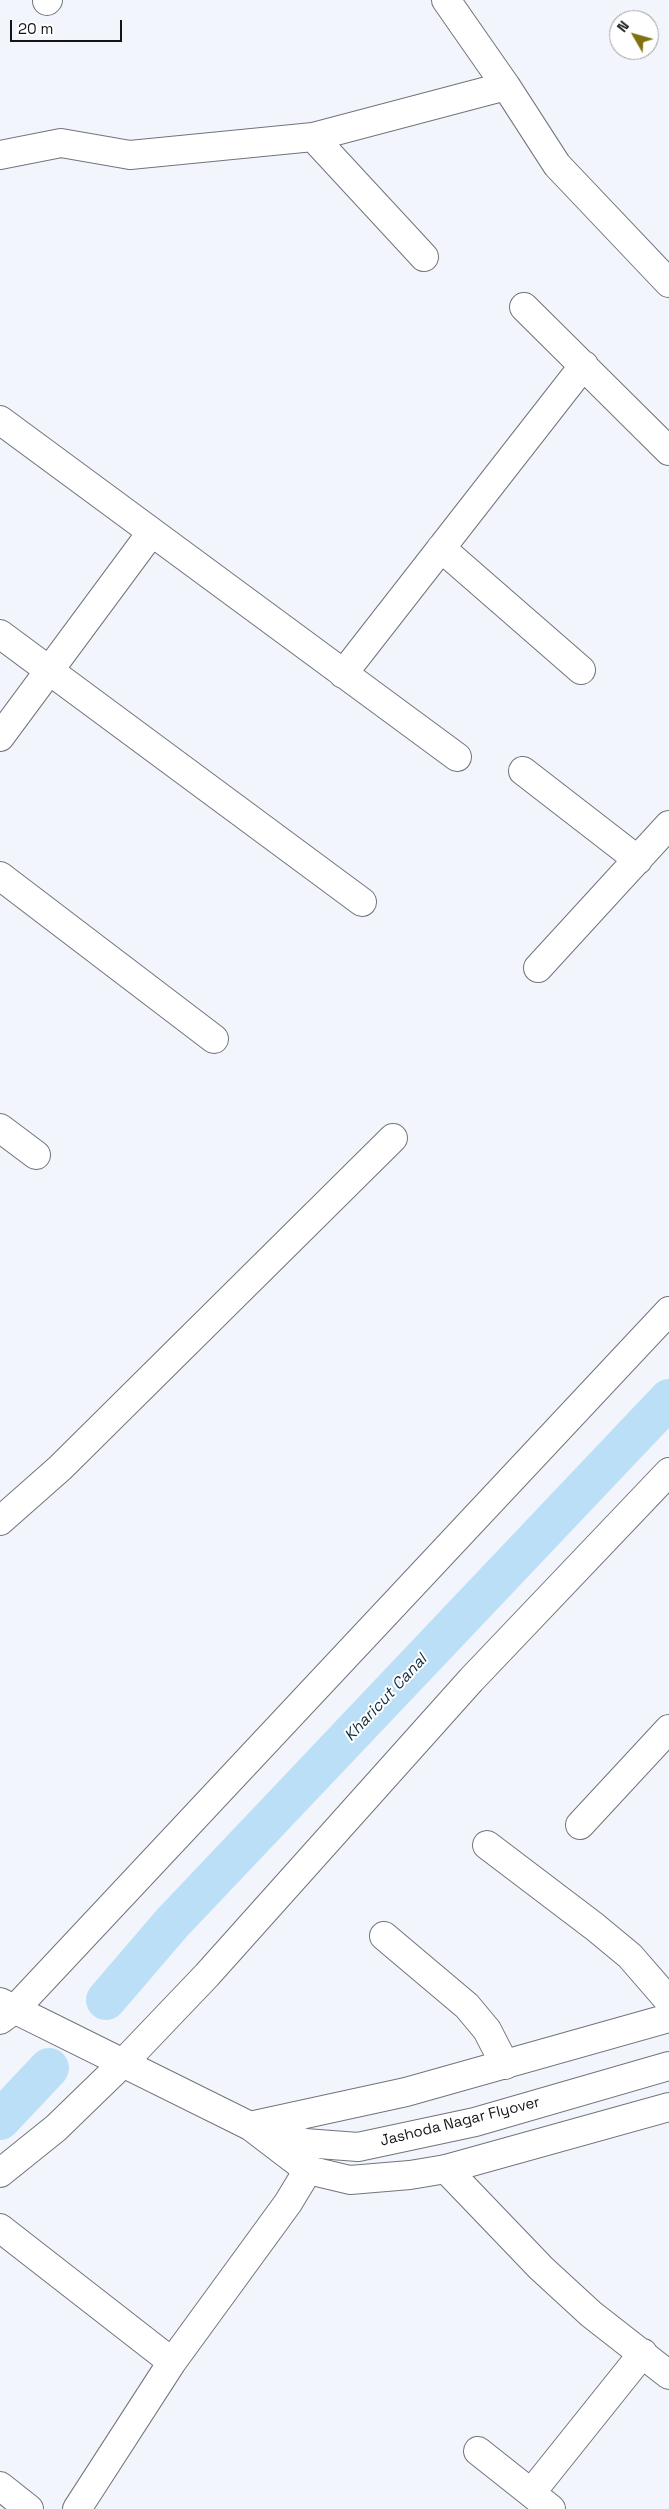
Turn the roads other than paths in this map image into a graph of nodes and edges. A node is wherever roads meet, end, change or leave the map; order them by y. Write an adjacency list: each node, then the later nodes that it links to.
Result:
1 (446, 0): 2 (street)
2 (506, 86): 3 (street); 6 (street)
3 (313, 137): 4 (street); 5 (street)
4 (0, 155)
5 (424, 257)
6 (669, 283)
7 (524, 308): 8 (street)
8 (584, 365): 10 (street); 12 (street)
9 (0, 420): 11 (street)
10 (669, 451)
11 (151, 533): 14 (street); 16 (street)
12 (441, 548): 15 (street); 16 (street)
13 (0, 634): 14 (street)
14 (49, 670): 17 (street); 23 (street)
15 (581, 670)
16 (343, 674): 18 (street)
17 (0, 737)
18 (457, 757)
19 (523, 771): 21 (street)
20 (669, 825): 21 (street)
21 (638, 860): 24 (street)
22 (0, 876): 25 (street)
23 (362, 902)
24 (538, 968)
25 (214, 1039)
26 (0, 1128): 28 (street)
27 (393, 1138): 31 (street)
28 (36, 1155)
29 (669, 1310): 37 (street)
30 (669, 1472): 39 (street)
31 (0, 1521)
32 (669, 1729): 33 (street)
33 (580, 1825)
34 (487, 1845): 36 (street)
35 (384, 1936): 40 (street)
36 (669, 2001)
37 (5, 2010): 39 (street)
38 (669, 2018): 40 (street)
39 (123, 2063): 43 (street); 46 (street)
40 (505, 2065): 43 (street)
41 (669, 2066): 43 (street, Jashoda Nagar Flyover)
42 (669, 2107): 44 (street)
43 (250, 2126): 45 (street)
44 (446, 2169): 45 (street); 48 (street)
45 (308, 2170): 49 (street)
46 (0, 2172)
47 (0, 2228): 49 (street)
48 (643, 2353): 50 (street); 53 (street)
49 (172, 2362): 55 (street)
50 (669, 2375)
51 (478, 2451): 53 (street)
52 (0, 2486): 54 (street)
53 (541, 2501)
54 (29, 2509)
55 (77, 2509)

